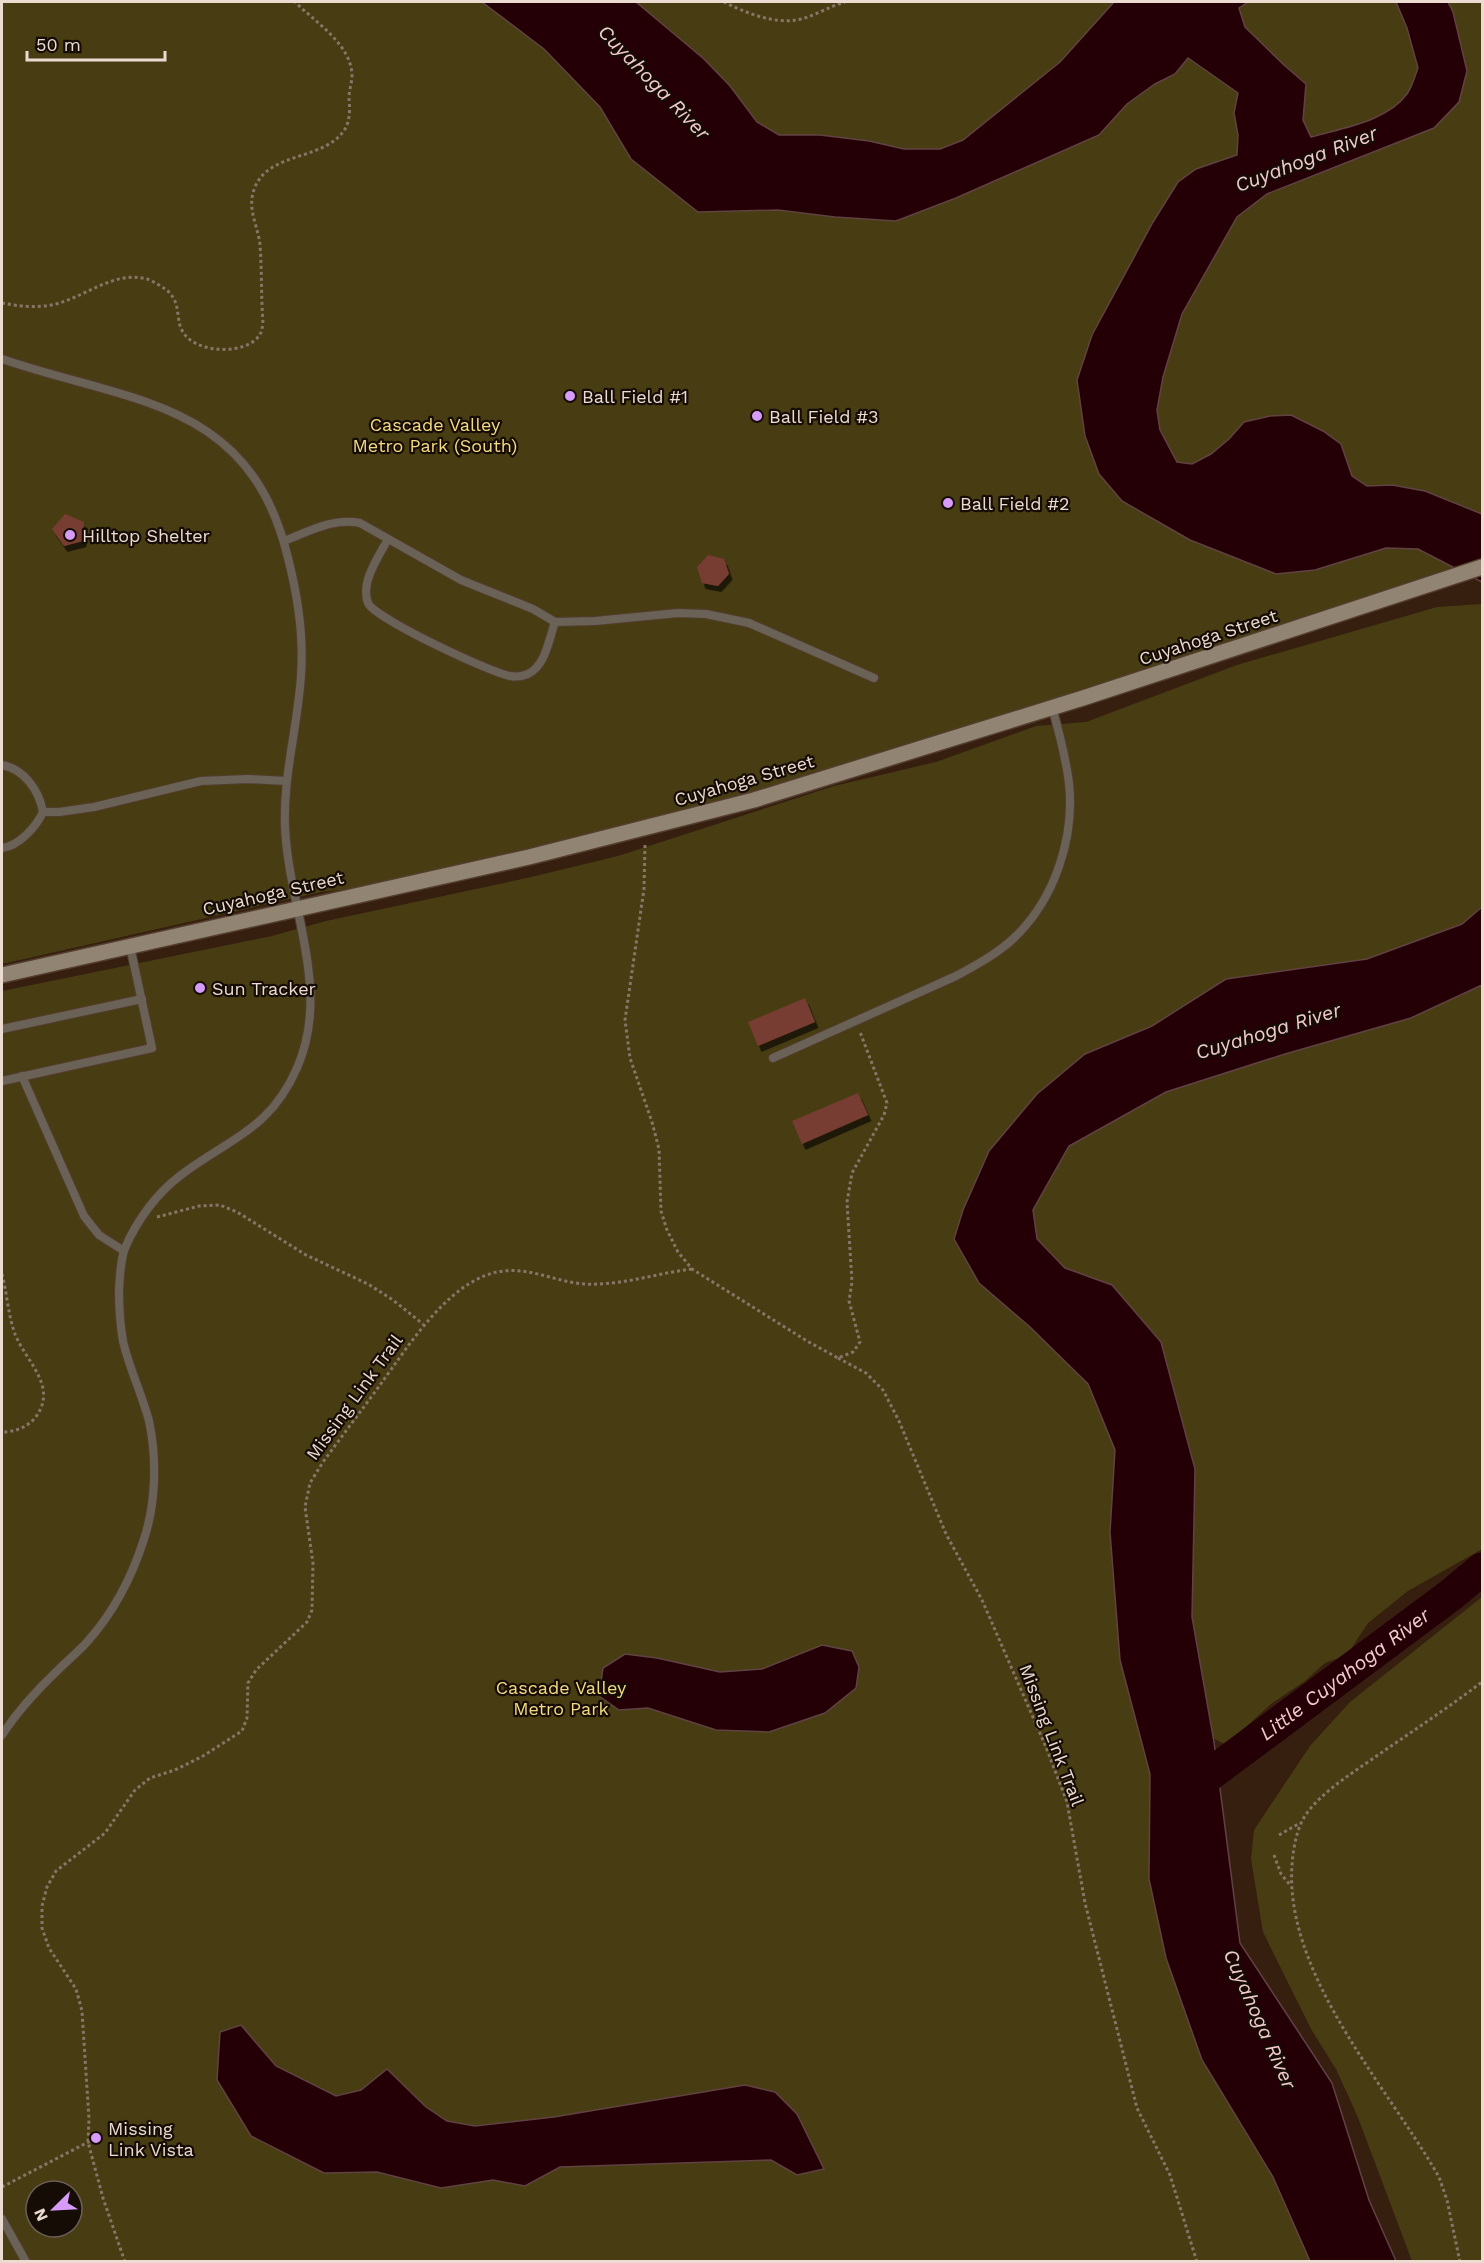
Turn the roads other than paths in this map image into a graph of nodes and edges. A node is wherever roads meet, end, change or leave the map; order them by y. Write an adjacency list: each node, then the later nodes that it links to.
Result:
1 (2, 359): 3 (lane)
2 (388, 539): 3 (lane); 5 (lane); 5 (lane)
3 (284, 541): 9 (lane)
4 (1482, 567): 7 (street, Cuyahoga Street)
5 (555, 622): 6 (lane)
6 (874, 678)
7 (1052, 707): 12 (street, Cuyahoga Street); 17 (lane)
8 (2, 765): 10 (lane)
9 (286, 781): 10 (lane); 12 (lane)
10 (43, 812): 11 (lane)
11 (2, 848)
12 (297, 908): 13 (street, Cuyahoga Street); 20 (lane)
13 (130, 946): 14 (street, Cuyahoga Street); 15 (lane)
14 (2, 975)
15 (142, 999): 16 (lane); 18 (lane)
16 (2, 1029)
17 (773, 1058)
18 (22, 1076): 19 (lane); 20 (lane)
19 (2, 1081)
20 (124, 1251): 21 (lane)
21 (2, 1735)
22 (2, 2219): 23 (lane)
23 (26, 2262)

